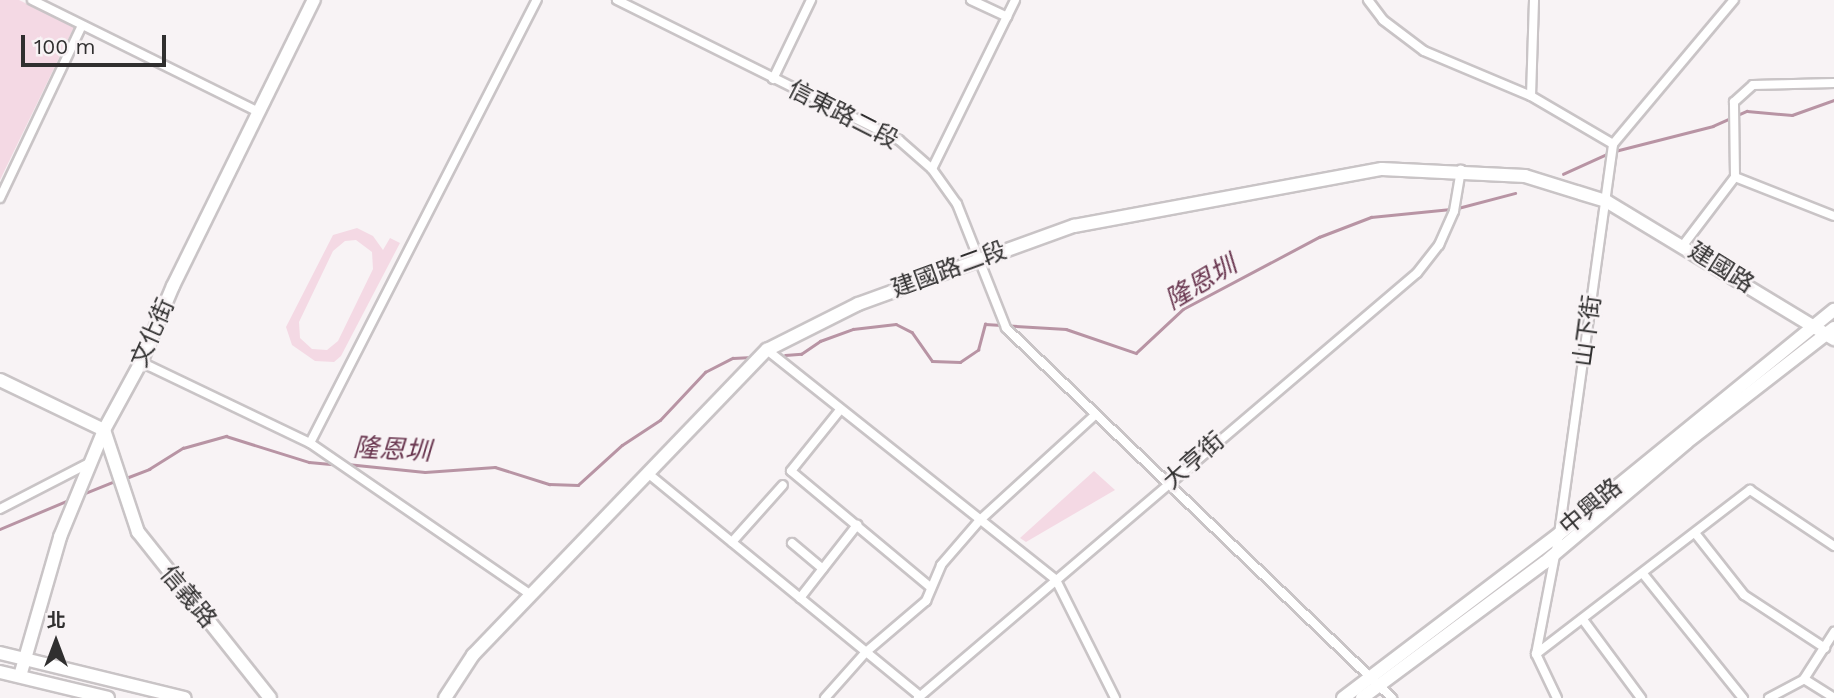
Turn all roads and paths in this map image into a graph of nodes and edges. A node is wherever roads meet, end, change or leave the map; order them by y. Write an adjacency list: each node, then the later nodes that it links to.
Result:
1 (32, 0): 12 (street)
2 (314, 0): 16 (street, 文化街)
3 (537, 0): 35 (street)
4 (617, 0): 13 (street, 信東路二段)
5 (811, 0): 13 (street)
6 (971, 0): 11 (street)
7 (1015, 0): 11 (street)
8 (1368, 0): 15 (street)
9 (1534, 0): 15 (street)
10 (1732, 1): 17 (street)
11 (1007, 17): 18 (street)
12 (82, 24): 16 (street); 21 (street)
13 (773, 79): 18 (street, 信東路二段)
14 (1834, 83): 20 (street)
15 (1531, 96): 17 (street)
16 (259, 112): 30 (street, 文化街)
17 (1612, 149): 22 (street, 山下街)
18 (932, 169): 25 (street, 信東路二段)
19 (1461, 170): 22 (street, 建國路二段); 25 (street, 建國路二段); 38 (street, 大亨街)
20 (1735, 177): 23 (street); 24 (street)
21 (0, 198)
22 (1606, 201): 24 (street, 建國路); 44 (street, 山下街)
23 (1834, 216)
24 (1684, 244): 27 (street, 建國路)
25 (981, 256): 29 (street, 建國路二段); 33 (street, 信東路二段)
26 (1834, 310): 27 (street, 中興路)
27 (1814, 326): 28 (street, 建國路); 44 (street, 中興路)
28 (1831, 334): 48 (street, 中興路)
29 (767, 349): 32 (street); 37 (street, 建國路二段)
30 (141, 362): 34 (street, 文化街); 35 (street)
31 (0, 380): 34 (street)
32 (840, 410): 41 (street); 42 (street)
33 (1097, 414): 38 (street, 信東路二段); 41 (street)
34 (104, 430): 36 (street, 文化街); 69 (street, 信義路)
35 (310, 443): 53 (street)
36 (92, 462): 40 (street); 61 (street, 文化街)
37 (650, 475): 45 (street); 53 (street, 建國路二段)
38 (1167, 484): 51 (street, 大亨街); 65 (street, 信東路二段)
39 (783, 485): 45 (street)
40 (0, 509)
41 (980, 520): 51 (street); 52 (street)
42 (857, 525): 49 (street); 52 (street)
43 (1695, 533): 47 (street); 50 (street); 57 (street)
44 (1559, 534): 48 (street, 山下街); 65 (street, 中興路)
45 (732, 542): 54 (street)
46 (792, 543): 49 (street)
47 (1834, 546)
48 (1555, 553): 60 (street, 山下街); 65 (street, 中興路)
49 (823, 569): 54 (street)
50 (1644, 575): 55 (street); 78 (street)
51 (1056, 580): 66 (street, 大亨街); 72 (street)
52 (929, 586): 58 (street)
53 (530, 594): 70 (street, 建國路二段)
54 (800, 598): 58 (street)
55 (1584, 621): 60 (street); 77 (street)
56 (1834, 632): 57 (street)
57 (1825, 648): 64 (street)
58 (866, 652): 66 (street); 71 (street)
59 (0, 653): 61 (street)
60 (1536, 654): 76 (street)
61 (24, 657): 63 (street, 文化街); 68 (street)
62 (0, 672): 63 (street)
63 (20, 676): 67 (street)
64 (1804, 678): 79 (street); 80 (street)
65 (1375, 681): 73 (street, 中興路); 74 (street, 中興路); 75 (street, 信東路二段)
66 (919, 697)
67 (108, 698)
68 (185, 698)
69 (270, 698)
70 (445, 698)
71 (825, 698)
72 (1115, 698)
73 (1343, 698)
74 (1362, 698)
75 (1392, 698)
76 (1557, 698)
77 (1641, 698)
78 (1742, 698)
79 (1769, 698)
80 (1834, 698)

